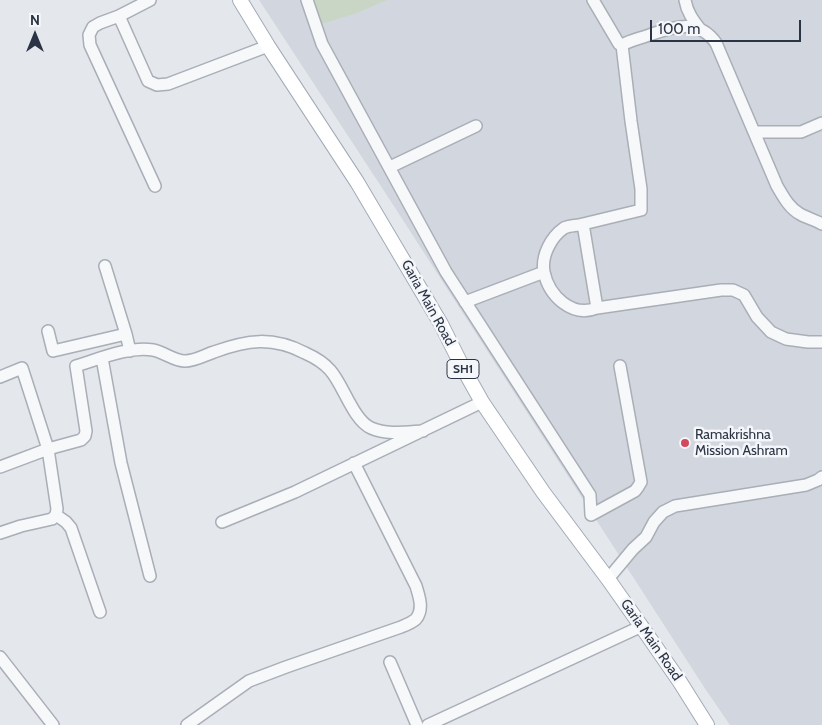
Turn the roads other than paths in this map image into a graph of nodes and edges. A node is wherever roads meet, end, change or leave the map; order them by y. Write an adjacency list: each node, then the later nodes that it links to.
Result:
1 (150, 0): 6 (street)
2 (240, 0): 9 (main road, Garia Main Road / SH1)
3 (307, 0): 13 (street)
4 (593, 0): 8 (street)
5 (685, 0): 7 (street)
6 (119, 16): 9 (street); 14 (street)
7 (700, 29): 8 (street); 12 (street)
8 (622, 45): 15 (street)
9 (268, 46): 28 (main road, Garia Main Road / SH1)
10 (822, 123): 12 (street)
11 (476, 126): 13 (street)
12 (755, 132): 16 (street)
13 (390, 167): 19 (street)
14 (155, 186)
15 (582, 224): 18 (street); 20 (street)
16 (822, 224)
17 (105, 266): 22 (street)
18 (544, 272): 19 (street); 20 (street)
19 (465, 302): 26 (street)
20 (597, 308): 23 (street)
21 (48, 331): 22 (street)
22 (126, 334): 24 (street)
23 (822, 342)
24 (130, 351): 25 (street); 29 (street)
25 (102, 358): 30 (street); 37 (street)
26 (620, 366)
27 (0, 377): 30 (street)
28 (482, 402): 29 (street); 38 (main road, Garia Main Road / SH1)
29 (423, 431): 31 (street)
30 (48, 449): 32 (street); 34 (street)
31 (354, 463): 35 (street); 44 (street)
32 (0, 467)
33 (822, 477): 38 (street)
34 (56, 515): 36 (street); 39 (street)
35 (222, 522)
36 (0, 533)
37 (150, 576)
38 (608, 579): 40 (main road, Garia Main Road / SH1)
39 (100, 612)
40 (642, 626): 46 (street); 47 (main road, Garia Main Road / SH1)
41 (0, 657): 43 (street)
42 (390, 662): 45 (street)
43 (53, 725)
44 (187, 725)
45 (417, 725)
46 (428, 725)
47 (707, 725)

